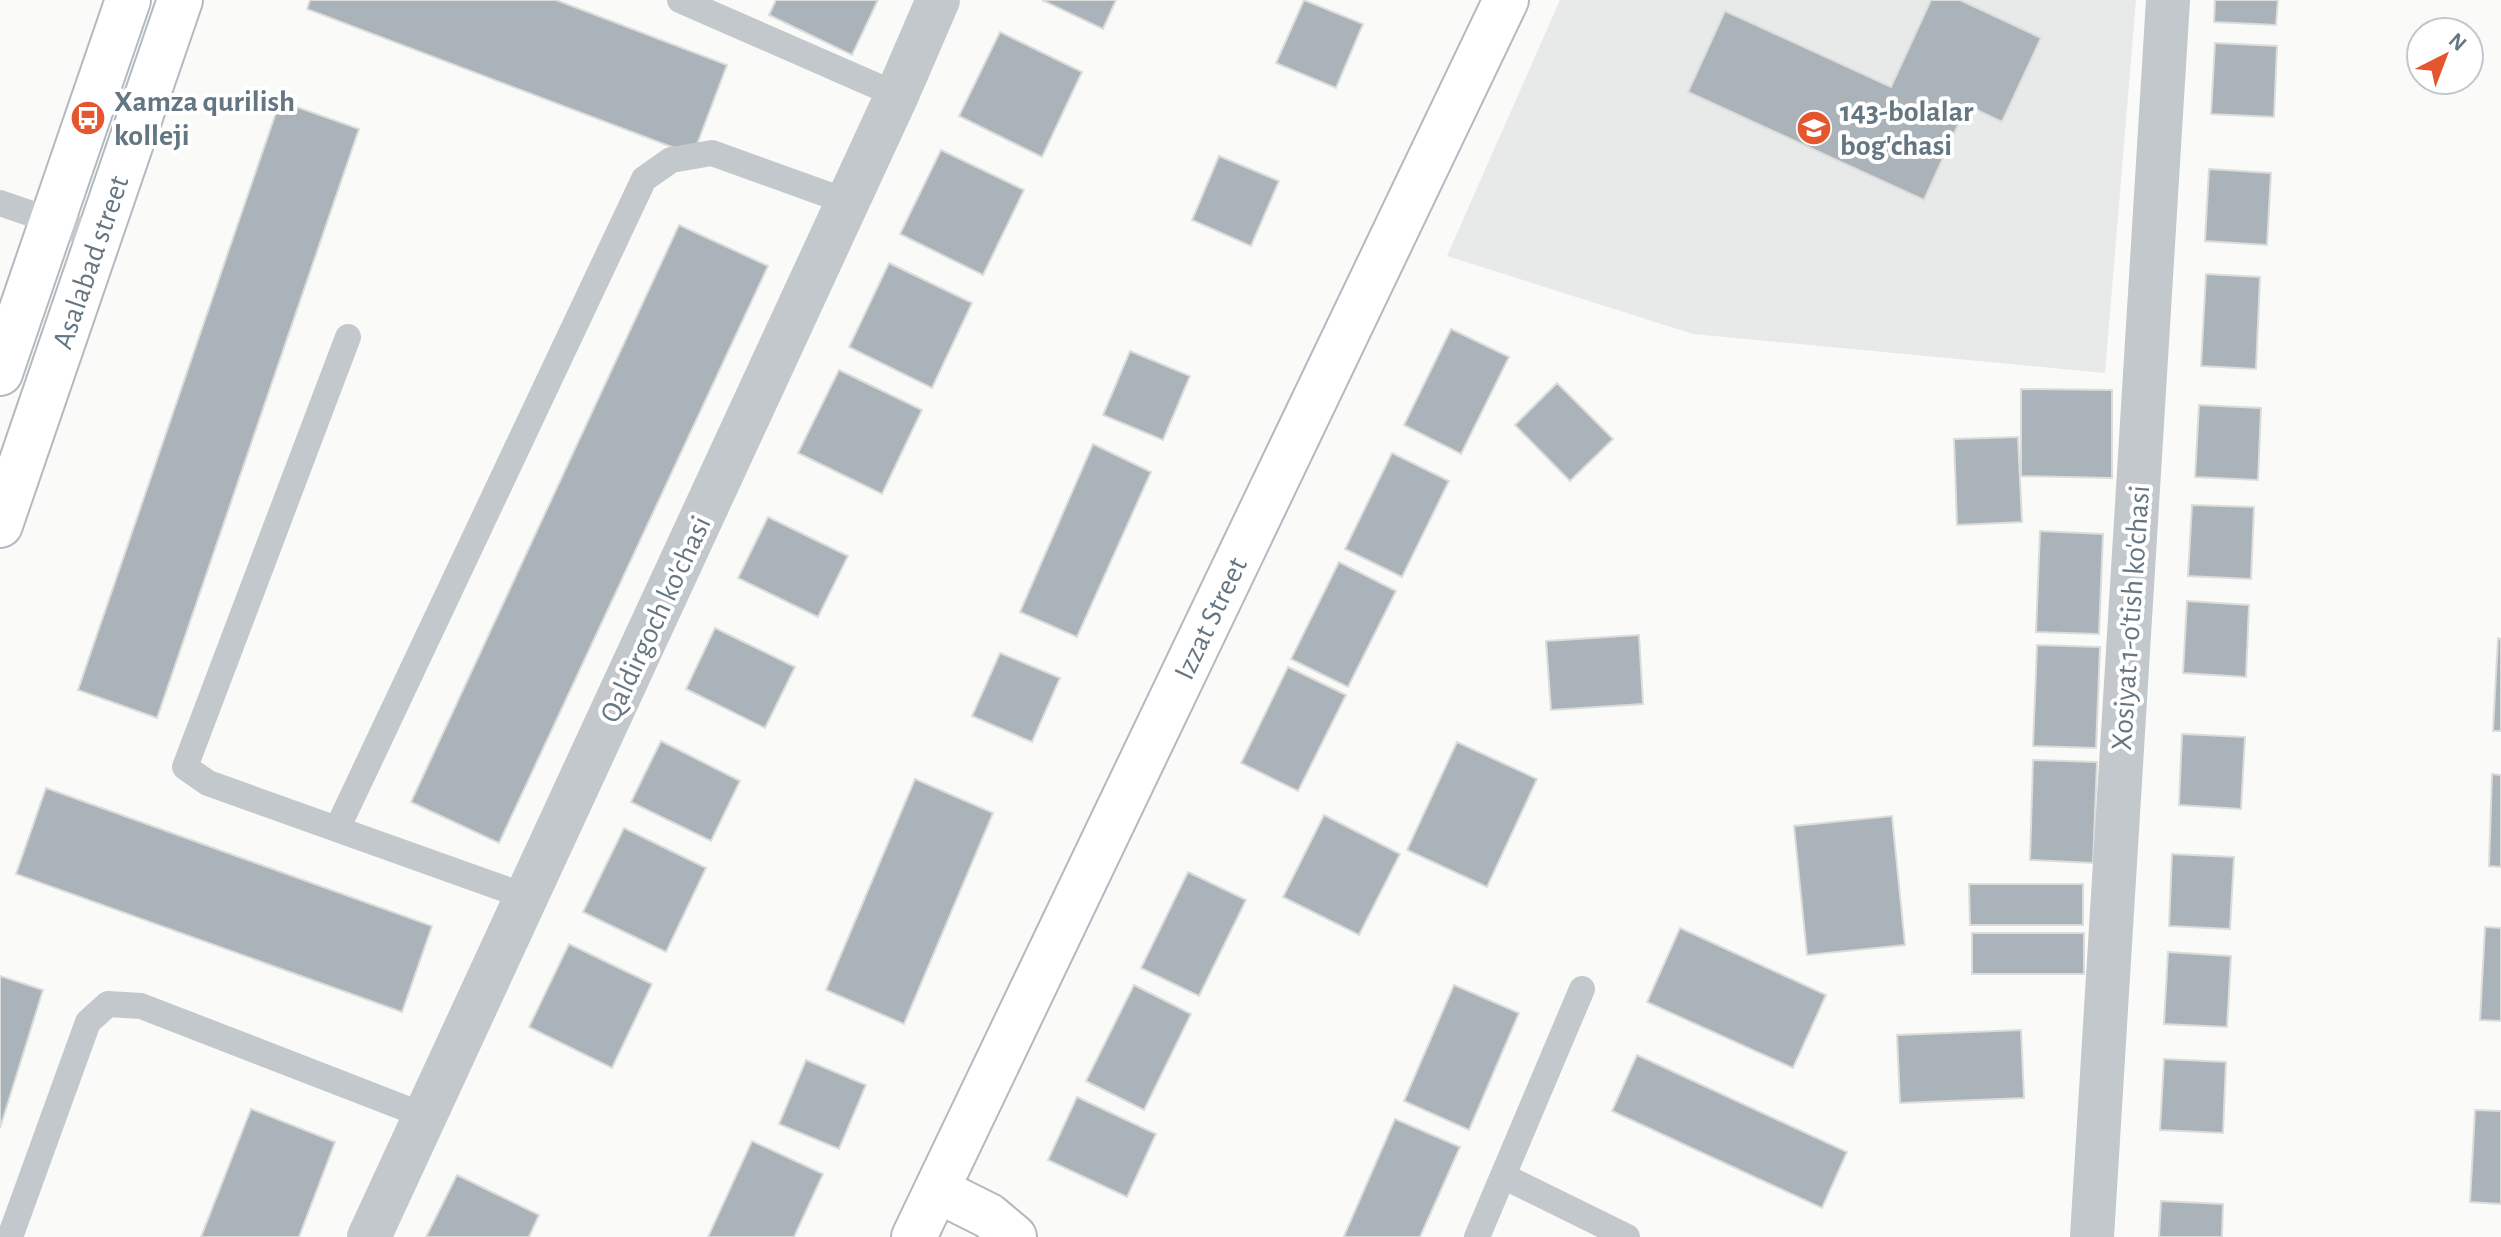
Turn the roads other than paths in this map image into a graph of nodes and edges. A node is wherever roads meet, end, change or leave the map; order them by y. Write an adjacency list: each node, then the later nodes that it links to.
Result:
1 (128, 0): 11 (main road, Asalabad street)
2 (180, 0): 12 (main road, Asalabad street)
3 (680, 0): 7 (lane)
4 (938, 0): 8 (street, Qaldirgoch ko'chasi)
5 (1506, 0): 21 (main road, Izzat Street)
6 (2168, 0): 28 (street, Xosiyat 1-o'tish ko'chasi)
7 (730, 10): 8 (lane)
8 (897, 95): 9 (street, Qaldirgoch ko'chasi)
9 (848, 202): 16 (lane); 17 (street, Qaldirgoch ko'chasi)
10 (0, 203): 11 (lane)
11 (52, 221): 12 (lane); 14 (main road, Asalabad street)
12 (99, 237): 15 (main road, Asalabad street)
13 (348, 337): 16 (lane)
14 (0, 373)
15 (0, 525)
16 (338, 827): 17 (lane)
17 (527, 897): 19 (street, Qaldirgoch ko'chasi)
18 (1582, 989): 20 (lane)
19 (425, 1116): 22 (lane); 23 (street, Qaldirgoch ko'chasi)
20 (1503, 1176): 26 (lane); 27 (lane)
21 (937, 1190): 24 (main road, Izzat Street); 25 (main road)
22 (10, 1237)
23 (369, 1237)
24 (914, 1237)
25 (1014, 1237)
26 (1477, 1237)
27 (1627, 1237)
28 (2092, 1237)

